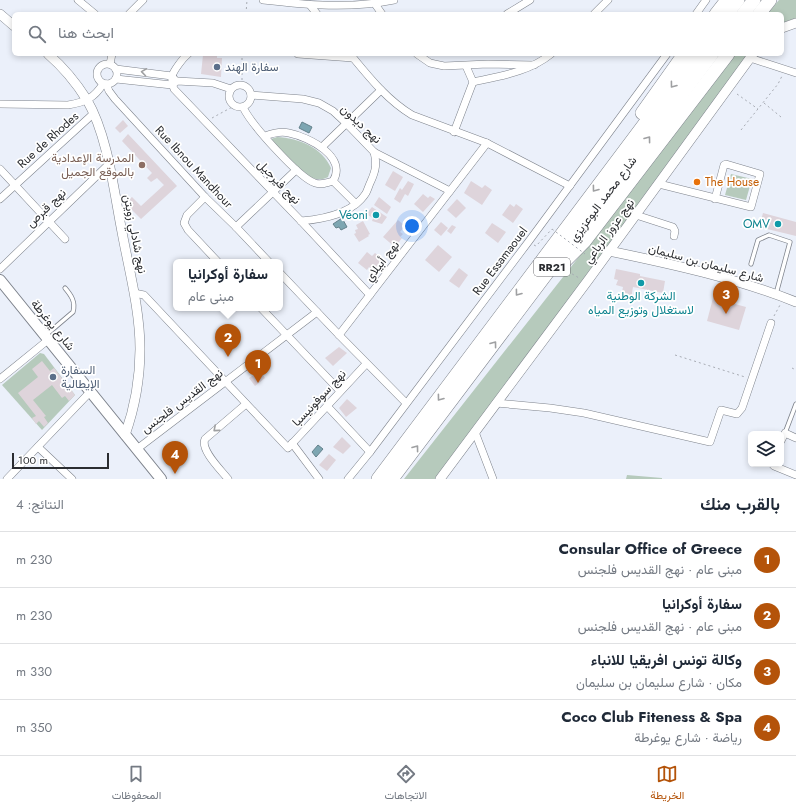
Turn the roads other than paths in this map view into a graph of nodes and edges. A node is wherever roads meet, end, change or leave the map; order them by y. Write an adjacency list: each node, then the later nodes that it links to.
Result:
1 (78, 0): 14 (street)
2 (143, 0): 15 (street)
3 (263, 0): 13 (street)
4 (394, 0): 12 (street)
5 (530, 0): 18 (street)
6 (608, 0): 19 (street)
7 (706, 0): 20 (street)
8 (727, 0): 21 (highway)
9 (738, 0): 22 (highway)
10 (754, 0): 23 (highway)
11 (770, 0): 24 (highway)
12 (375, 4): 13 (street); 17 (street)
13 (310, 5): 16 (street)
14 (93, 12)
15 (131, 12)
16 (315, 12)
17 (381, 12)
18 (510, 12)
19 (596, 12)
20 (697, 12)
21 (718, 12)
22 (729, 12)
23 (745, 12)
24 (761, 12)
25 (1, 18): 27 (street)
26 (796, 23): 28 (street)
27 (12, 25)
28 (784, 27)
29 (50, 56): 52 (street, نهج شادلي زويتن)
30 (112, 56): 41 (street)
31 (186, 56): 46 (street)
32 (352, 56): 50 (street)
33 (420, 56): 42 (street)
34 (548, 56): 43 (street)
35 (665, 56): 69 (street, Rue Essamaouel)
36 (683, 56): 63 (highway)
37 (695, 56): 63 (highway, شارع محمد البوعزيزي / RR21, one-way to 63)
38 (711, 56): 88 (highway, شارع محمد البوعزيزي / RR21, one-way to 38)
39 (726, 56): 88 (highway)
40 (752, 56): 44 (street); 67 (street, نهج عزوز الرباعي)
41 (113, 66): 45 (street); 46 (street, one-way to 41); 48 (street)
42 (466, 66): 43 (street); 47 (street)
43 (534, 66): 47 (street)
44 (796, 73)
45 (116, 79): 46 (street); 48 (street)
46 (174, 81): 49 (street); 71 (street, نهج فيرجيل)
47 (473, 82): 57 (street)
48 (105, 84): 52 (street); 72 (street, Rue Ibnou Mandhour)
49 (230, 89): 51 (street); 54 (street)
50 (381, 90): 56 (street); 57 (street)
51 (251, 95): 54 (street); 56 (street, نهج ديدون)
52 (87, 100): 53 (street); 55 (street, نهج شادلي زويتن)
53 (0, 104)
54 (243, 107): 58 (street)
55 (93, 114): 62 (street, نهج شادلي زويتن); 68 (street, Rue de Rhodes)
56 (346, 123): 60 (street); 61 (street, نهج ديدون)
57 (454, 132): 59 (street)
58 (265, 136): 60 (street); 65 (street)
59 (487, 143): 69 (street); 70 (street, نهج أبيلاي)
60 (322, 147): 66 (street)
61 (374, 152): 70 (street, نهج ديدون); 75 (street)
62 (109, 164): 78 (street, نهج قبرص); 91 (street, نهج شادلي زويتن)
63 (613, 165): 127 (highway, شارع محمد البوعزيزي / RR21, one-way to 127)
64 (0, 169): 68 (street)
65 (296, 170): 66 (street); 71 (street)
66 (333, 181): 75 (street)
67 (659, 184): 74 (street); 76 (street, نهج عزوز الرباعي)
68 (15, 185): 73 (street, Rue de Rhodes); 78 (street)
69 (570, 186): 106 (street, Rue Essamaouel)
70 (450, 191): 92 (street, نهج أبيلاي)
71 (273, 193): 77 (street, نهج فيرجيل); 79 (street)
72 (205, 197): 79 (street, Rue Ibnou Mandhour); 83 (street)
73 (0, 199)
74 (715, 199): 74 (street)
75 (356, 204): 77 (street)
76 (636, 215): 80 (street); 82 (street, نهج عزوز الرباعي)
77 (301, 220): 92 (street, نهج فيرجيل)
78 (49, 221): 81 (street); 86 (street, نهج قبرص)
79 (236, 227): 84 (street, Rue Ibnou Mandhour)
80 (674, 236)
81 (65, 239)
82 (609, 251): 93 (street, شارع سليمان بن سليمان); 107 (street, نهج عزوز الرباعي)
83 (215, 259)
84 (266, 259)
85 (751, 264): 93 (lane)
86 (0, 269)
87 (283, 276): 96 (street)
88 (546, 276): 128 (highway, شارع محمد البوعزيزي / RR21, one-way to 88)
89 (1, 284): 100 (main road, شارع يوغرطة)
90 (65, 288): 100 (lane)
91 (134, 293): 103 (street); 113 (street, نهج شادلي زويتن)
92 (370, 295): 99 (street, نهج أبيلاي)
93 (779, 295): 94 (street, شارع سليمان بن سليمان)
94 (796, 302)
95 (264, 311): 98 (street)
96 (317, 312): 98 (street, نهج القديس فلجنس); 99 (street)
97 (771, 323): 107 (street)
98 (287, 335): 103 (street, نهج القديس فلجنس); 104 (street)
99 (339, 336): 101 (street)
100 (46, 338): 102 (street); 105 (main road, شارع يوغرطة)
101 (366, 364): 104 (street, نهج سوفونيسبا); 106 (street)
102 (0, 380)
103 (226, 381): 108 (street); 117 (street, نهج القديس فلجنس)
104 (340, 391): 110 (street, نهج سوفونيسبا)
105 (90, 392): 113 (main road, شارع يوغرطة); 116 (street)
106 (406, 403): 118 (street, Rue Essamaouel)
107 (496, 403): 111 (street, نهج عزوز الرباعي)
108 (246, 404): 115 (street); 121 (street, one-way to 121)
109 (796, 404): 112 (lane)
110 (327, 406): 115 (street, نهج سوفونيسبا); 118 (street)
111 (475, 432): 129 (street, نهج عزوز الرباعي); 130 (street)
112 (785, 433): 114 (street)
113 (125, 435): 117 (main road, شارع يوغرطة)
114 (796, 438)
115 (290, 446): 125 (street)
116 (38, 447): 122 (street); 123 (street)
117 (137, 449): 124 (main road, شارع يوغرطة)
118 (370, 452): 126 (street, Rue Essamaouel)
119 (776, 467): 120 (street)
120 (796, 475)
121 (226, 478)
122 (6, 479)
123 (72, 479)
124 (161, 479)
125 (320, 479)
126 (348, 479)
127 (378, 479)
128 (392, 479)
129 (440, 479)
130 (493, 479)

